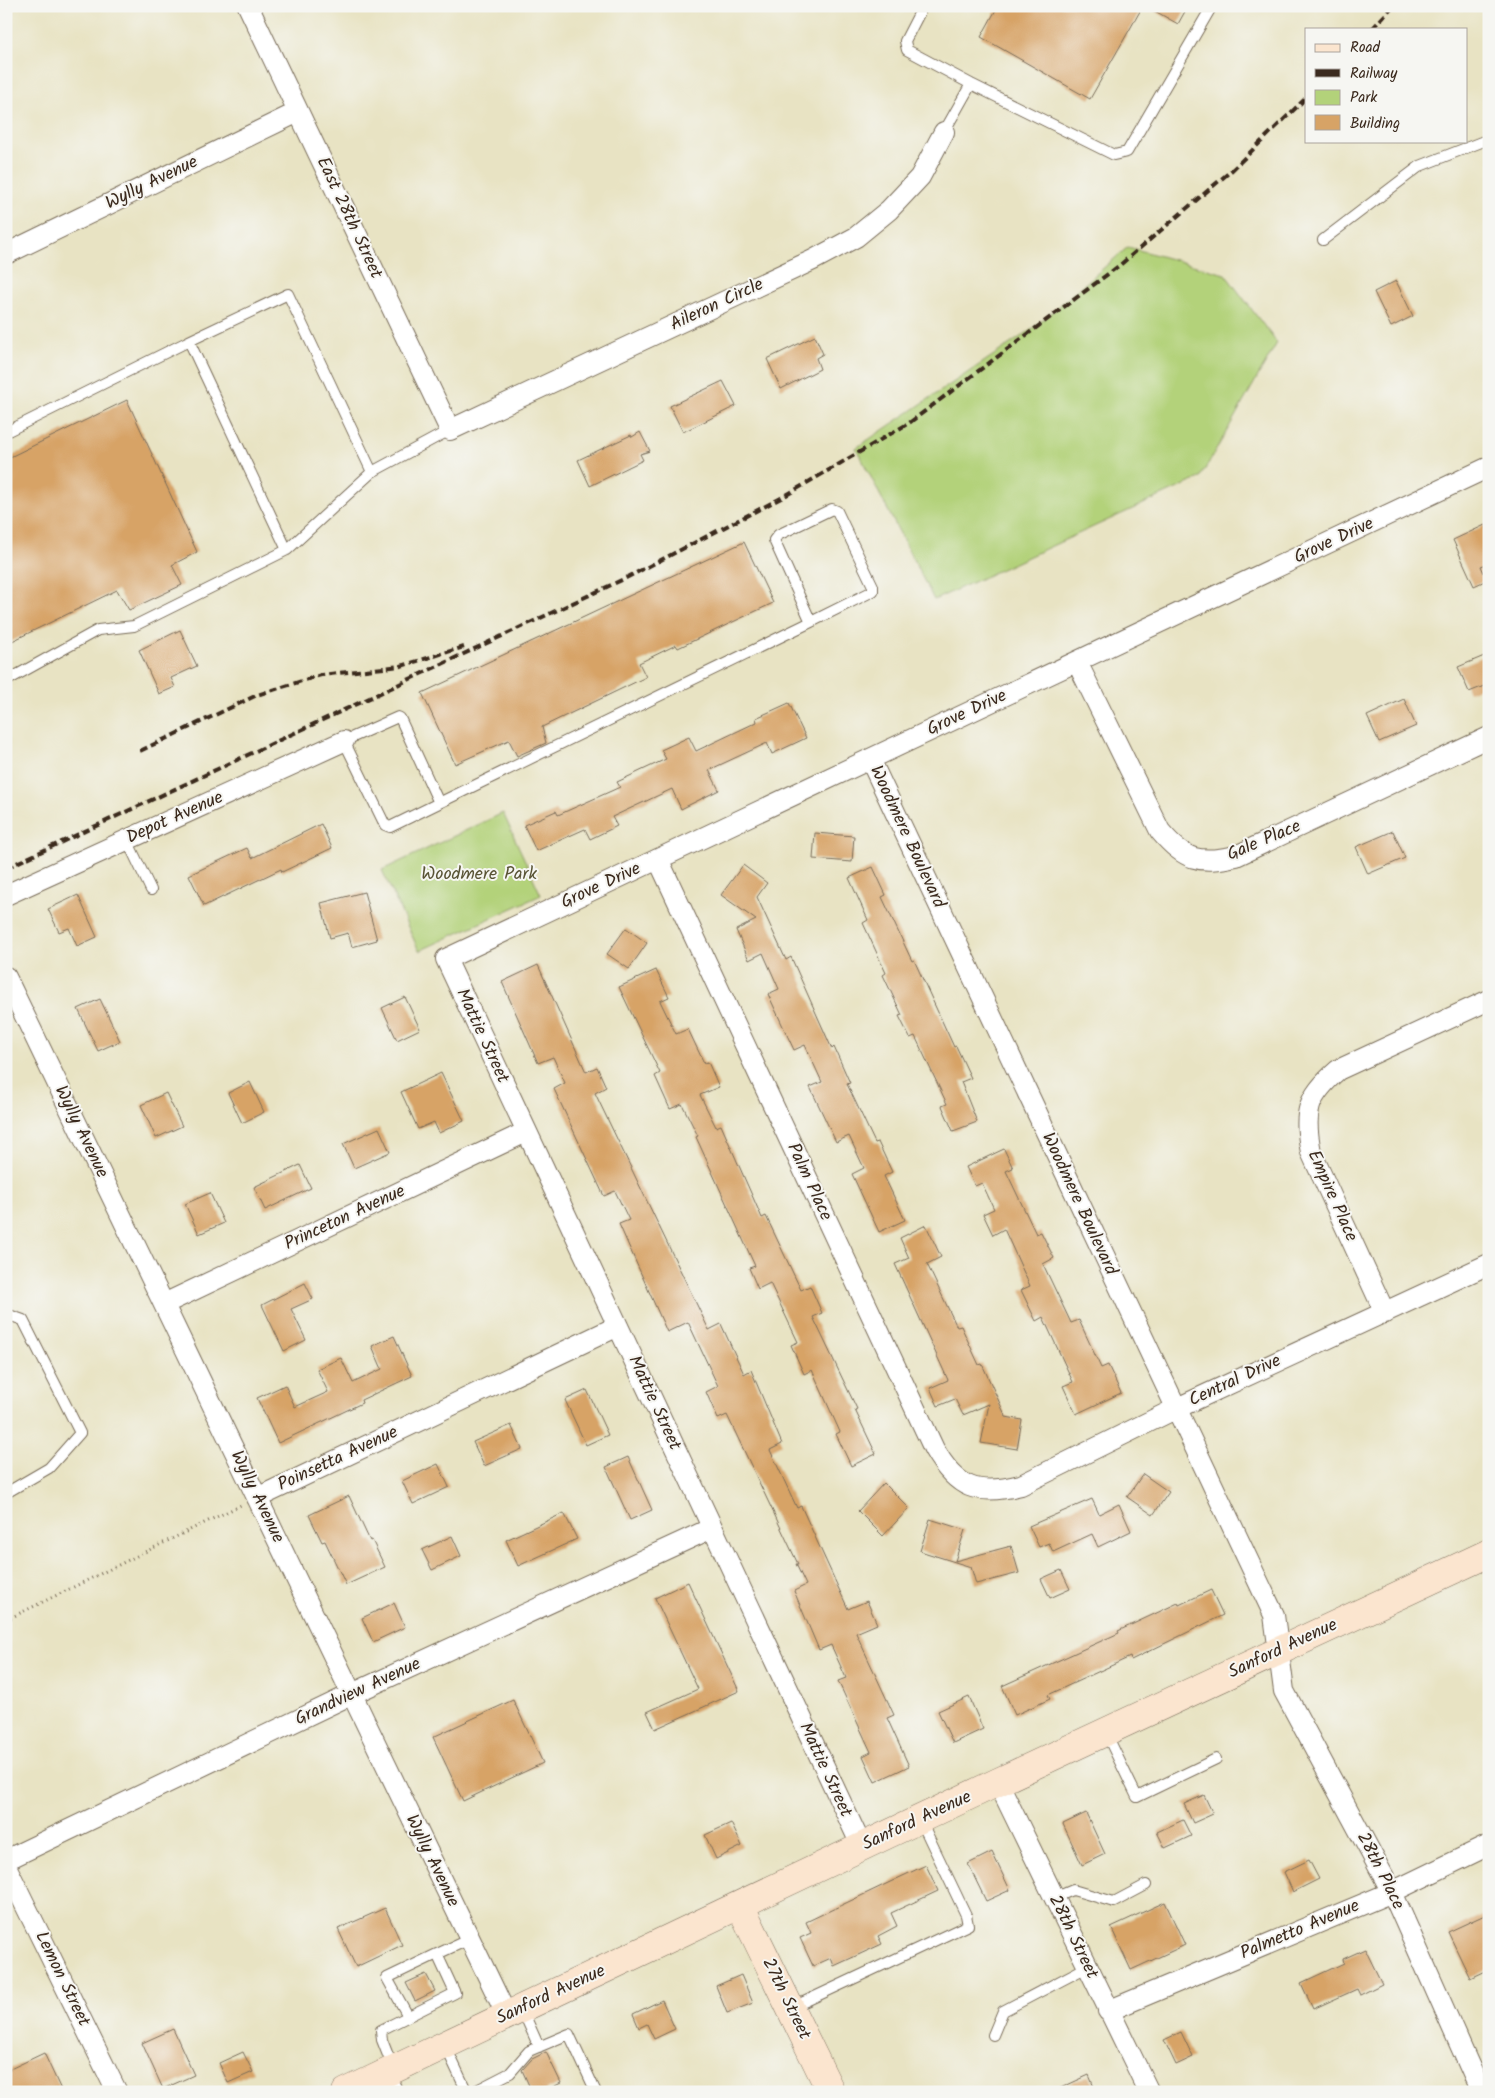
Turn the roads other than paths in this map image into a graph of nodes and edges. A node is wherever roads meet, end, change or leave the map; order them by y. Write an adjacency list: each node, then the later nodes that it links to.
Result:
1 (248, 6): 5 (street, East 28th Street)
2 (923, 6): 4 (lane)
3 (1212, 6): 4 (lane)
4 (972, 84): 6 (lane)
5 (298, 112): 9 (street, Wylly Avenue); 11 (street, East 28th Street)
6 (944, 132): 11 (street, Aileron Circle)
7 (1489, 139): 8 (lane)
8 (1323, 240)
9 (6, 254)
10 (189, 341): 12 (lane); 14 (lane); 15 (lane)
11 (450, 430): 14 (lane)
12 (6, 432)
13 (1489, 467): 17 (street, Grove Drive)
14 (372, 472): 15 (lane)
15 (288, 550): 18 (lane)
16 (812, 622): 16 (lane); 22 (lane)
17 (1077, 662): 19 (street, Gale Place); 21 (street, Grove Drive)
18 (6, 681)
19 (1489, 736)
20 (344, 741): 22 (lane); 22 (lane); 23 (street, Depot Avenue)
21 (870, 759): 24 (street, Grove Drive); 36 (street, Woodmere Boulevard)
22 (439, 803)
23 (127, 840): 25 (lane); 26 (street, Depot Avenue)
24 (658, 859): 27 (street, Grove Drive); 37 (street, Palm Place)
25 (151, 890)
26 (6, 895)
27 (446, 959): 30 (street, Mattie Street)
28 (7, 982): 32 (street, Wylly Avenue)
29 (1489, 1000): 33 (street, Empire Place)
30 (526, 1132): 32 (street, Princeton Avenue); 35 (street, Mattie Street)
31 (1489, 1264): 33 (street, Central Drive)
32 (164, 1304): 39 (street, Wylly Avenue)
33 (1385, 1313): 36 (street, Central Drive)
34 (6, 1314): 38 (lane)
35 (618, 1326): 39 (street, Poinsetta Avenue); 40 (street, Mattie Street)
36 (1175, 1409): 37 (street, Central Drive); 42 (street, Woodmere Boulevard)
37 (979, 1490)
38 (6, 1493)
39 (257, 1498): 43 (street, Wylly Avenue)
40 (712, 1528): 43 (street, Grandview Avenue); 49 (street, Mattie Street)
41 (1489, 1553): 42 (main road, Sanford Avenue)
42 (1278, 1651): 44 (main road, Sanford Avenue); 53 (street, 28th Place)
43 (352, 1694): 50 (street, Grandview Avenue); 56 (street, Wylly Avenue)
44 (1105, 1732): 45 (lane); 46 (main road, Sanford Avenue)
45 (1216, 1759)
46 (998, 1782): 47 (main road, Sanford Avenue); 54 (street, 28th Street)
47 (920, 1819): 49 (main road, Sanford Avenue); 59 (lane)
48 (1489, 1845): 53 (street, Palmetto Avenue)
49 (862, 1847): 55 (main road, Sanford Avenue)
50 (6, 1860)
51 (6, 1866): 67 (street, Lemon Street)
52 (1146, 1886): 54 (lane)
53 (1392, 1892): 60 (street, Palmetto Avenue); 74 (street, 28th Place)
54 (1054, 1898): 58 (street, 28th Street)
55 (740, 1905): 59 (main road, 27th Street); 61 (main road, Sanford Avenue)
56 (470, 1939): 57 (lane); 61 (street, Wylly Avenue)
57 (437, 1954): 62 (lane); 62 (lane)
58 (1087, 1967): 60 (street, 28th Street); 63 (lane)
59 (790, 2009): 72 (main road, 27th Street)
60 (1108, 2010): 73 (street, 28th Street)
61 (514, 2013): 64 (main road, Sanford Avenue); 65 (lane)
62 (408, 2016): 66 (lane)
63 (993, 2035)
64 (445, 2045): 66 (main road, Sanford Avenue); 69 (lane)
65 (539, 2047): 70 (lane); 71 (lane)
66 (394, 2078): 68 (main road, Sanford Avenue)
67 (117, 2092)
68 (346, 2092)
69 (468, 2092)
70 (473, 2092)
71 (596, 2092)
72 (831, 2092)
73 (1149, 2092)
74 (1481, 2092)

